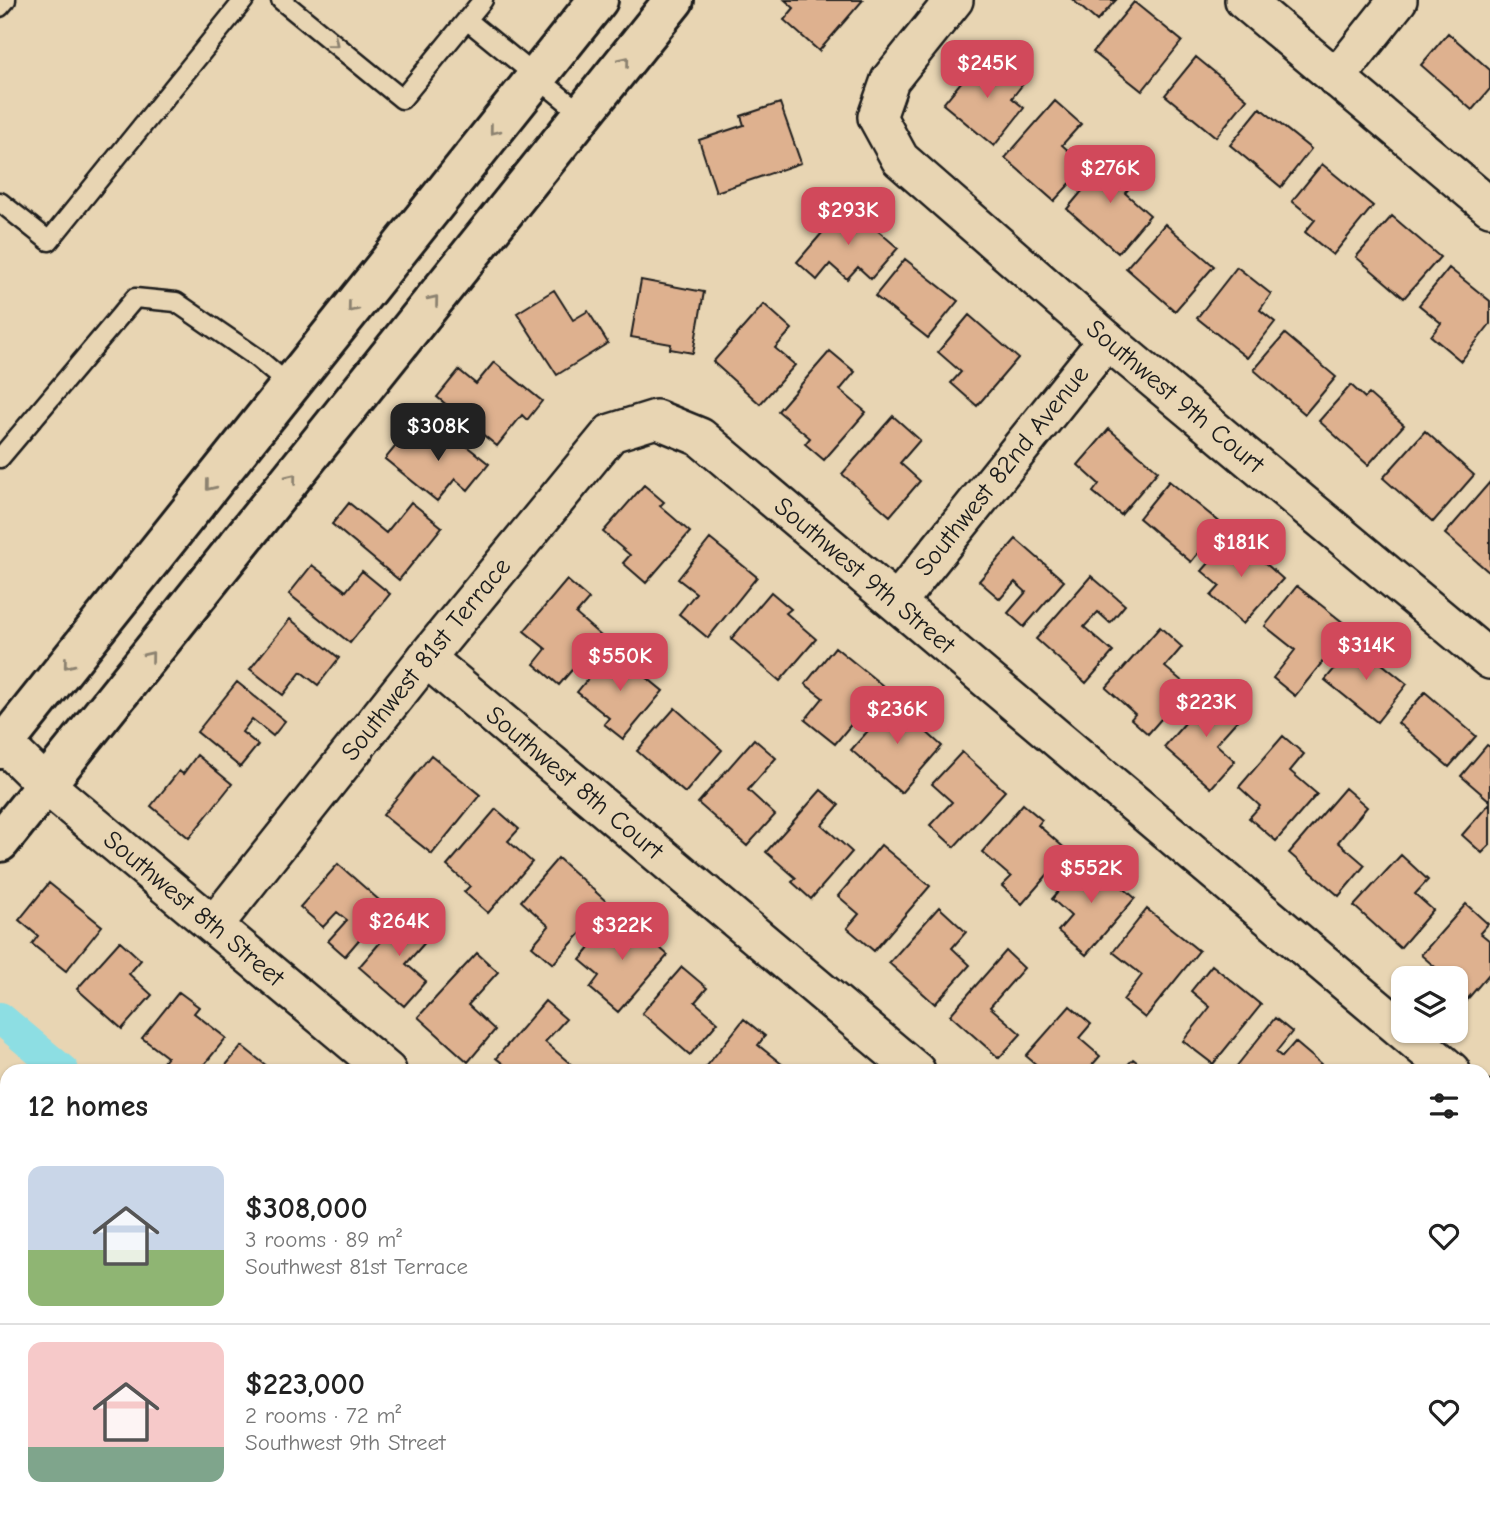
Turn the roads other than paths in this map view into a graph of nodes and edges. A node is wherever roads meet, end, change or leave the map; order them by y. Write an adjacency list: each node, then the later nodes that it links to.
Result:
1 (6, 0): 10 (lane)
2 (244, 0): 15 (lane)
3 (281, 0): 11 (lane, one-way to 11)
4 (483, 0): 11 (lane)
5 (598, 0): 12 (street)
6 (674, 0): 14 (street, one-way to 6)
7 (954, 0): 17 (street, Southwest 9th Court)
8 (1244, 0): 13 (street)
9 (1398, 0): 13 (street)
10 (0, 7)
11 (467, 20): 12 (lane)
12 (537, 77): 14 (lane); 18 (street, one-way to 18)
13 (1336, 78): 16 (street)
14 (582, 114): 25 (street, one-way to 14)
15 (0, 202)
16 (1490, 207)
17 (1107, 340): 21 (street, Southwest 82nd Avenue); 23 (street, Southwest 9th Court)
18 (290, 386): 20 (lane); 24 (street, one-way to 24)
19 (656, 419): 21 (street, Southwest 9th Street); 22 (street, Southwest 81st Terrace)
20 (0, 458)
21 (897, 602): 30 (street, Southwest 9th Street)
22 (426, 658): 27 (street, Southwest 81st Terrace); 29 (street, Southwest 8th Court)
23 (1490, 660)
24 (1, 744): 25 (street, Southwest 8th Street)
25 (46, 785): 26 (street); 27 (street, Southwest 8th Street)
26 (0, 842)
27 (214, 925): 28 (street, Southwest 8th Street)
28 (379, 1064)
29 (908, 1064)
30 (1443, 1064)

